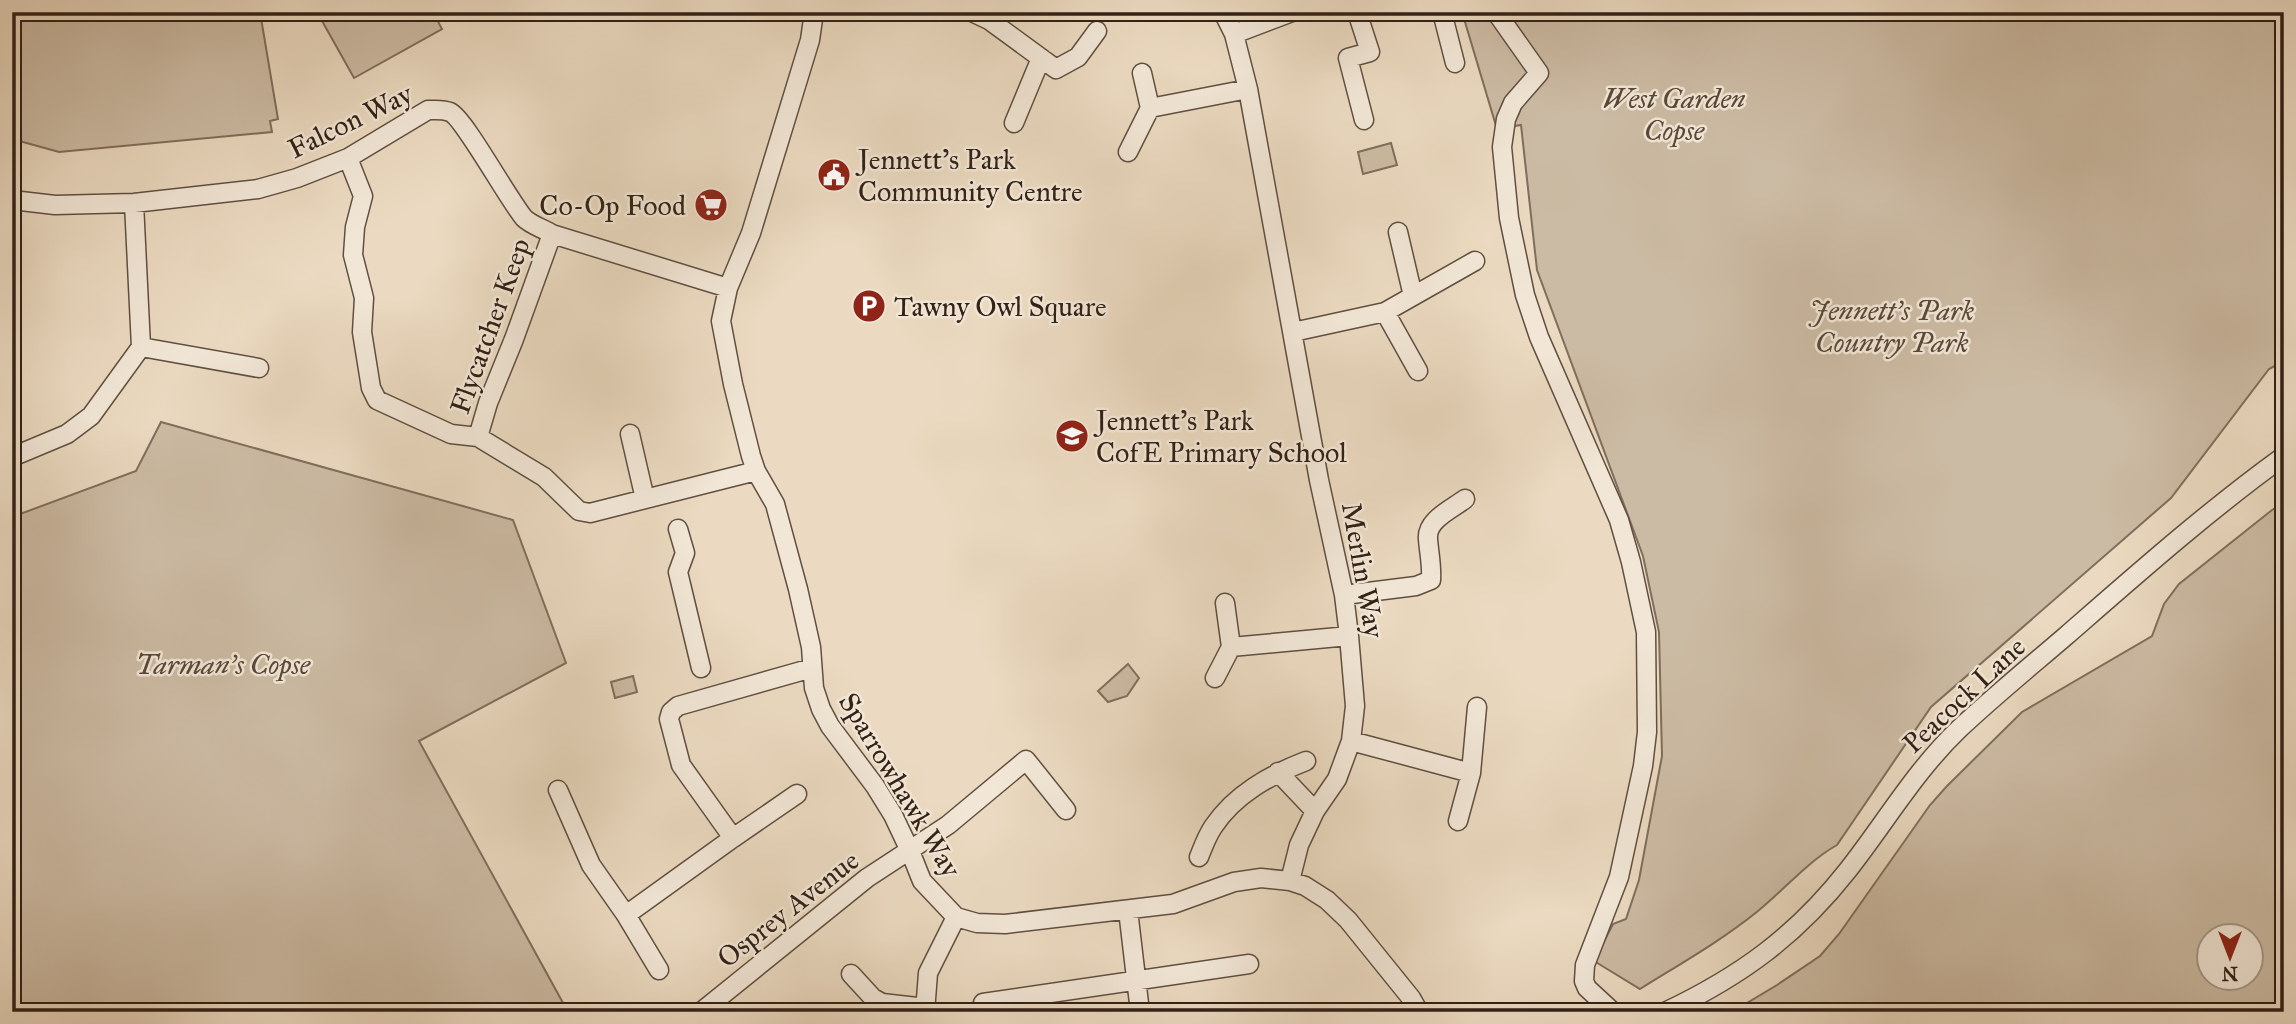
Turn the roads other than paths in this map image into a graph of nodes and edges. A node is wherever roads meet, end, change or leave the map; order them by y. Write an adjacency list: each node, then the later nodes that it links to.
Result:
1 (814, 12): 24 (street, Sparrowhawk Way)
2 (972, 12): 10 (street)
3 (1223, 12): 9 (street, Merlin Way)
4 (1292, 12): 9 (street)
5 (1357, 12): 15 (street)
6 (1442, 12): 11 (street)
7 (1496, 12): 72 (street)
8 (1097, 31): 10 (street)
9 (1234, 34): 13 (street, Merlin Way)
10 (1041, 58): 16 (street)
11 (1455, 63)
12 (1142, 73): 14 (street)
13 (1248, 89): 14 (street); 27 (street, Merlin Way)
14 (1150, 108): 17 (street)
15 (1364, 120)
16 (1014, 123)
17 (1128, 152)
18 (348, 158): 20 (street, Falcon Way); 22 (street, Falcon Way); 32 (street)
19 (12, 200): 20 (street, Falcon Way)
20 (134, 203): 28 (street)
21 (1398, 232): 25 (street)
22 (552, 234): 24 (street, Falcon Way); 32 (street, Flycatcher Keep)
23 (1475, 261): 25 (street)
24 (728, 288): 35 (street, Sparrowhawk Way)
25 (1413, 296): 26 (street)
26 (1385, 312): 27 (street); 30 (street)
27 (1293, 332): 39 (street, Merlin Way)
28 (141, 347): 29 (street); 34 (street)
29 (259, 368)
30 (1418, 370)
31 (631, 434): 36 (street)
32 (478, 437): 36 (street)
33 (2284, 456): 73 (street, Peacock Lane)
34 (12, 457)
35 (756, 471): 36 (street); 43 (street, Sparrowhawk Way)
36 (645, 499)
37 (1465, 499): 39 (street)
38 (678, 529): 45 (street)
39 (1343, 595): 41 (street, Merlin Way)
40 (1225, 603): 42 (street)
41 (1349, 636): 42 (street); 47 (street, Merlin Way)
42 (1231, 647): 44 (street)
43 (812, 668): 45 (street); 57 (street, Sparrowhawk Way)
44 (1215, 678)
45 (704, 683): 56 (street)
46 (1477, 707): 50 (street)
47 (1351, 741): 50 (street); 54 (street, Merlin Way)
48 (1306, 761): 49 (street)
49 (1279, 772): 54 (street); 58 (street)
50 (1471, 773): 55 (street)
51 (558, 790): 61 (street)
52 (797, 794): 56 (street)
53 (1066, 810): 57 (street, Osprey Avenue)
54 (1315, 811): 59 (street, Merlin Way)
55 (1458, 821)
56 (733, 838): 61 (street)
57 (910, 851): 62 (street, Sparrowhawk Way); 70 (street, Osprey Avenue)
58 (1199, 857)
59 (1290, 881): 60 (street, Sparrowhawk Way); 69 (street, Sparrowhawk Way)
60 (1128, 910): 62 (street, Sparrowhawk Way); 66 (street)
61 (625, 915): 64 (street)
62 (956, 917): 68 (street)
63 (1249, 964): 66 (street)
64 (660, 970)
65 (851, 974): 68 (street)
66 (1136, 981): 67 (street); 71 (street)
67 (983, 1003)
68 (925, 1010)
69 (1420, 1010)
70 (701, 1012)
71 (1140, 1012)
72 (1613, 1012)
73 (1665, 1012)

